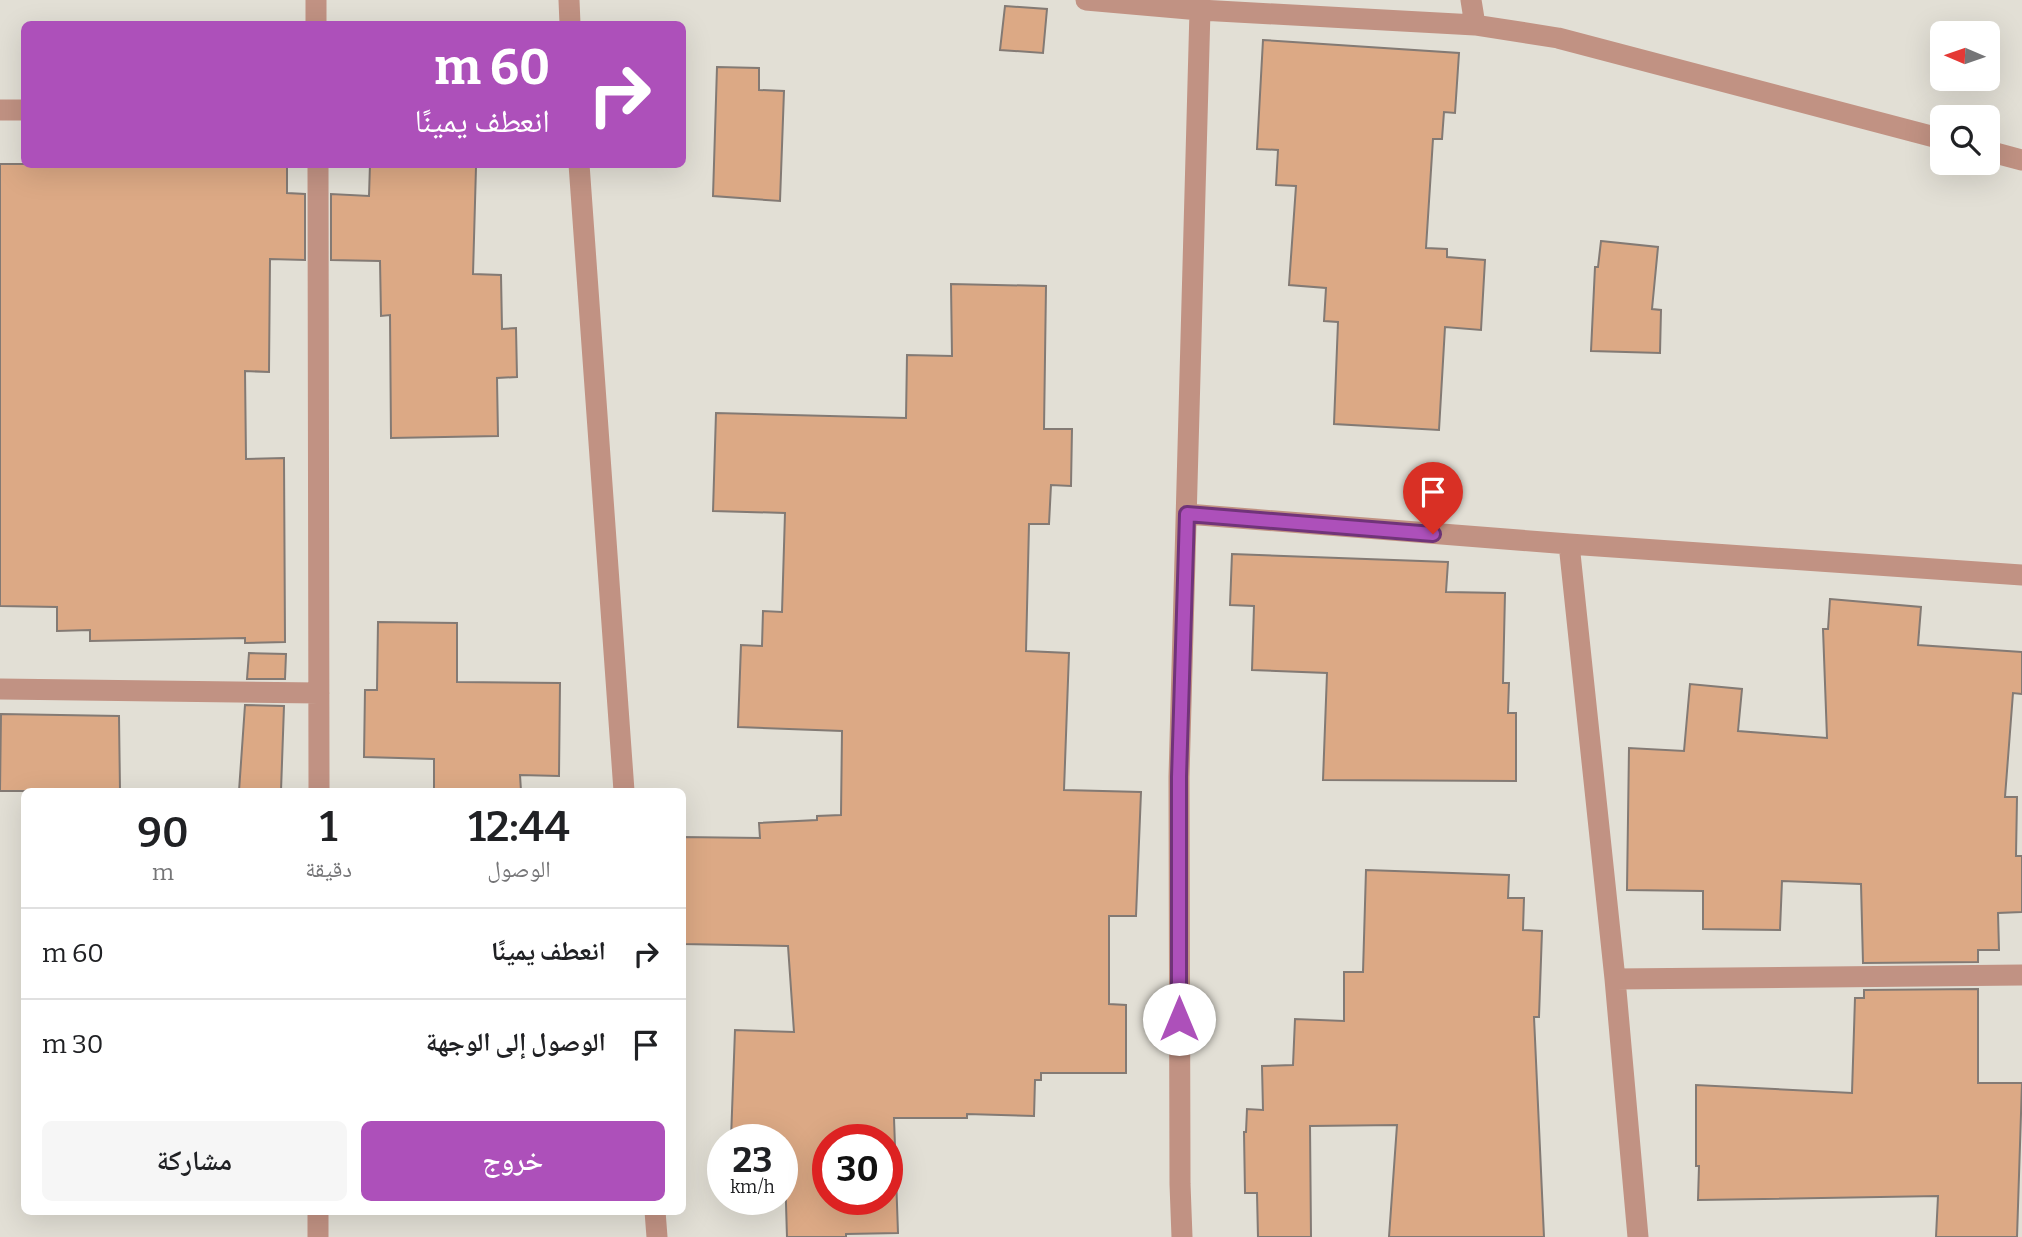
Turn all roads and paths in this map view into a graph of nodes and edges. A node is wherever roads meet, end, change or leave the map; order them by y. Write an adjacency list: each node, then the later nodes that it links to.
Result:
1 (316, 0): 6 (street)
2 (569, 0): 7 (street)
3 (1086, 0): 5 (street)
4 (1471, 0): 8 (street)
5 (1199, 10): 8 (street); 16 (street)
6 (316, 21)
7 (570, 21)
8 (1475, 25): 11 (street)
9 (0, 110): 10 (street)
10 (21, 110)
11 (1930, 136)
12 (2000, 154): 13 (street)
13 (2022, 160)
14 (317, 168): 20 (street)
15 (579, 168): 22 (street)
16 (1187, 514): 17 (street); 29 (street)
17 (1569, 544): 18 (street); 24 (street)
18 (2022, 575)
19 (0, 689): 20 (street)
20 (319, 693): 21 (street)
21 (319, 788)
22 (625, 788)
23 (2022, 975): 24 (street)
24 (1615, 979): 30 (street)
25 (318, 1215): 27 (street)
26 (655, 1215): 28 (street)
27 (318, 1237)
28 (657, 1237)
29 (1182, 1237)
30 (1637, 1237)

